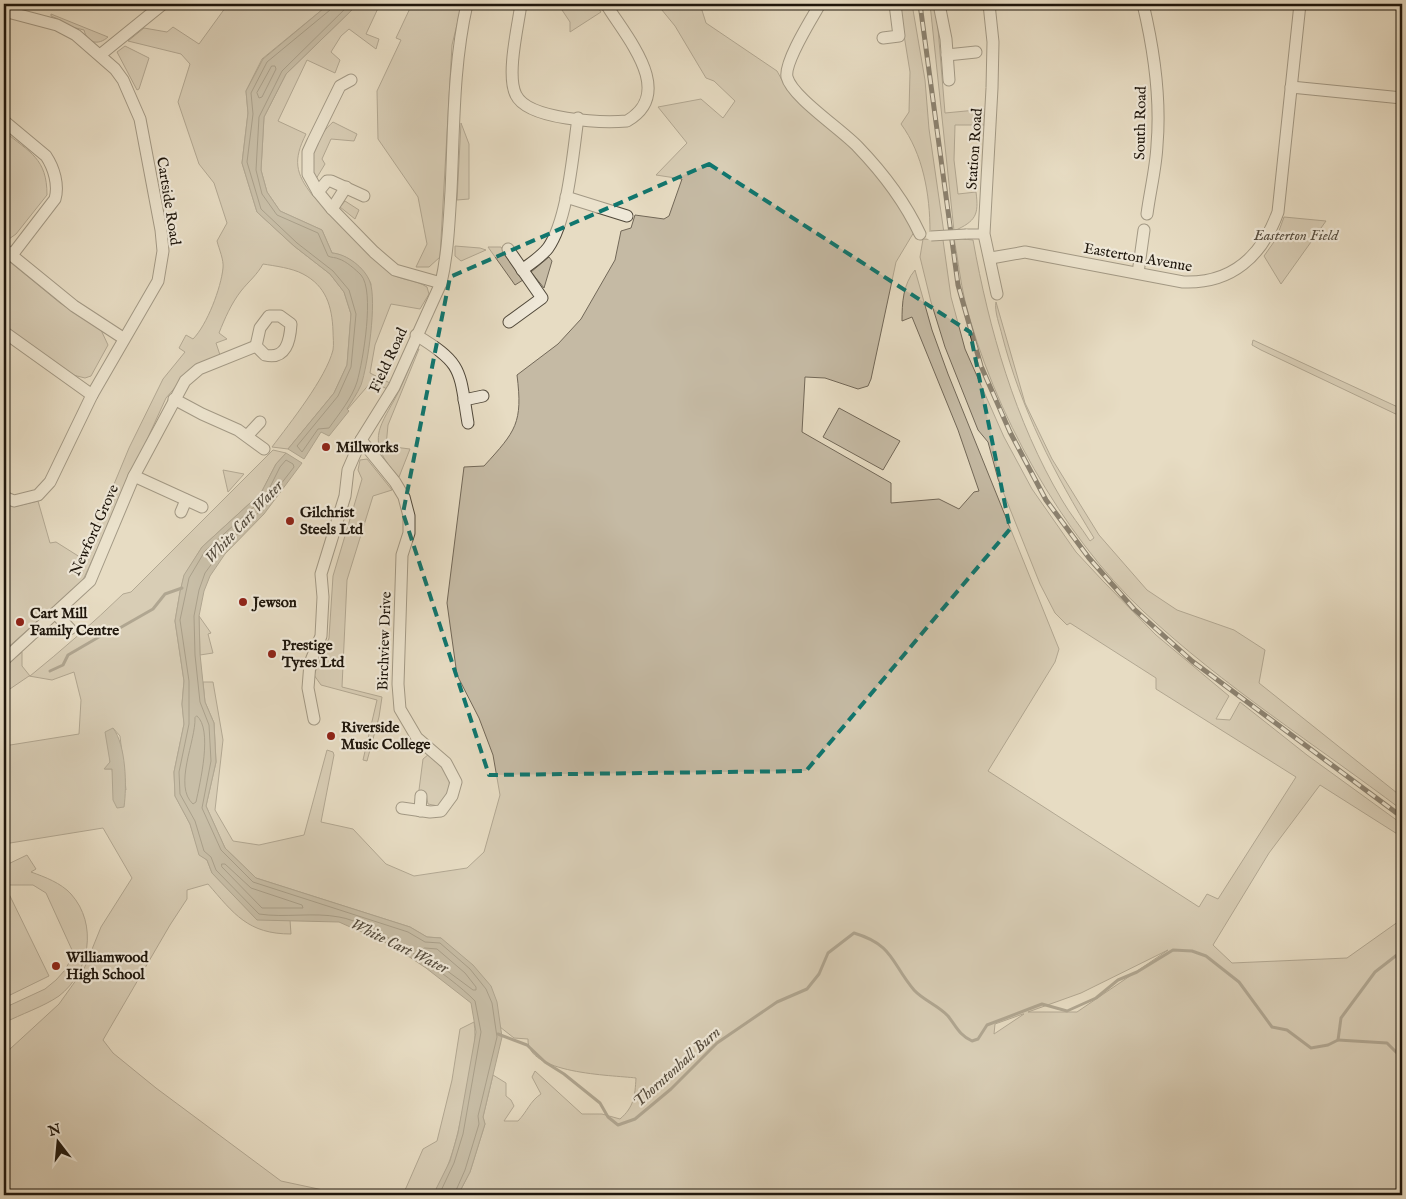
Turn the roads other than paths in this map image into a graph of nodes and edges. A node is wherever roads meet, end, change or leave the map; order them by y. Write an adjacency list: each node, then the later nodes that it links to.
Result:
1 (163, 4): 14 (street)
2 (467, 4): 37 (street, Field Road)
3 (521, 4): 20 (street)
4 (606, 4): 20 (street)
5 (820, 4): 31 (street)
6 (895, 4): 12 (street)
7 (939, 4): 15 (street)
8 (989, 4): 30 (street, Station Road)
9 (1143, 4): 27 (street, South Road)
10 (1300, 4): 18 (street, Easterton Avenue)
11 (4, 11): 14 (street, Cartside Road)
12 (883, 38)
13 (976, 52): 15 (street)
14 (100, 55): 42 (street, Cartside Road)
15 (947, 56): 17 (street)
16 (351, 80): 23 (street)
17 (949, 80)
18 (1291, 87): 19 (street); 36 (street, Easterton Avenue)
19 (1402, 98)
20 (578, 118): 25 (street)
21 (4, 121): 33 (street)
22 (346, 187): 23 (street); 24 (street); 26 (street)
23 (318, 192): 26 (street)
24 (364, 196)
25 (566, 197): 28 (street); 35 (street)
26 (332, 209): 37 (street)
27 (1147, 214): 29 (street, South Road)
28 (627, 216)
29 (1144, 230): 36 (street, South Road)
30 (984, 234): 31 (street, bridge); 34 (street, Station Road)
31 (925, 235)
32 (508, 249): 35 (street)
33 (8, 252): 42 (street)
34 (991, 258): 36 (street, Easterton Avenue); 38 (street, Station Road)
35 (522, 270): 39 (street)
36 (1138, 273)
37 (441, 283): 41 (street, Field Road)
38 (997, 294)
39 (508, 322)
40 (4, 332): 44 (street)
41 (416, 335): 47 (street); 51 (street, Field Road)
42 (123, 338): 44 (street, Cartside Road)
43 (256, 346): 46 (street, Newford Grove)
44 (92, 395): 54 (street, Cartside Road)
45 (483, 396): 47 (street)
46 (174, 399): 50 (street); 53 (street, Newford Grove)
47 (464, 400): 49 (street)
48 (260, 422): 50 (street)
49 (468, 423)
50 (248, 436): 52 (street)
51 (361, 440): 61 (street, Field Road); 64 (street, Birchview Drive)
52 (264, 449)
53 (134, 476): 55 (street, Newford Grove); 58 (street, Newford Grove)
54 (4, 497)
55 (186, 500): 56 (street, Newford Grove); 57 (street)
56 (202, 507)
57 (181, 512)
58 (56, 614): 59 (street); 60 (street, Newford Grove)
59 (70, 629)
60 (4, 660)
61 (314, 719)
62 (421, 796): 64 (street)
63 (402, 808): 64 (street, Birchview Drive)
64 (420, 810)

